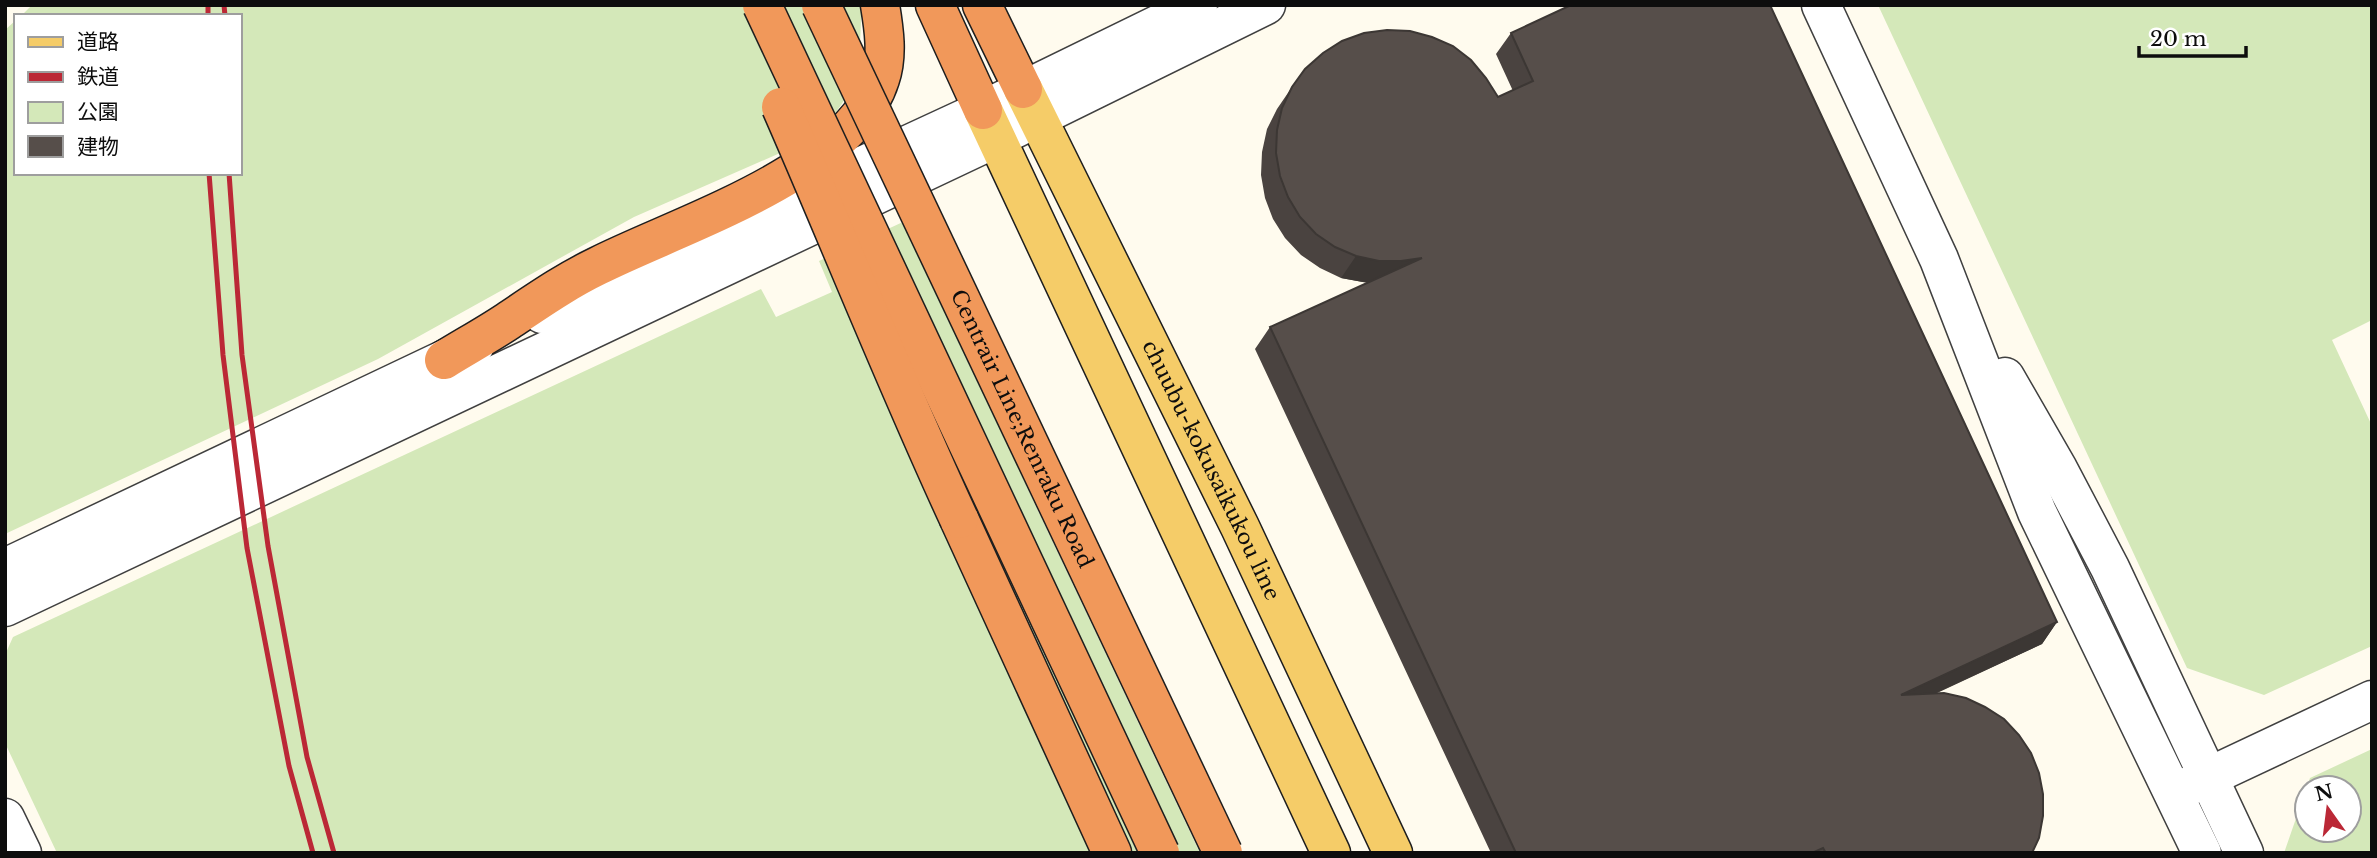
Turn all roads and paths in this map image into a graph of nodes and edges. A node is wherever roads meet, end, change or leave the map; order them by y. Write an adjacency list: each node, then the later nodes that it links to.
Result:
1 (736, 5): 21 (highway, bridge)
2 (762, 5): 22 (highway, bridge)
3 (821, 5): 23 (highway, Centrair Line;Renraku Road, bridge)
4 (880, 5): 13 (highway)
5 (934, 5): 11 (highway)
6 (982, 5): 10 (highway)
7 (1198, 5): 10 (street)
8 (1266, 5): 10 (street)
9 (1821, 5): 12 (street)
10 (1030, 103): 11 (street); 25 (main road, chuubu-kokusaikukou line)
11 (990, 124): 13 (street); 15 (street); 24 (main road)
12 (1939, 260): 17 (street); 18 (street)
13 (444, 360): 14 (street)
14 (5, 568)
15 (5, 607)
16 (2372, 700): 17 (street)
17 (2209, 777): 18 (street); 27 (street)
18 (2174, 793): 26 (street)
19 (5, 818): 20 (street)
20 (22, 853)
21 (1112, 853)
22 (1160, 853)
23 (1223, 853)
24 (1331, 853)
25 (1394, 853)
26 (2202, 853)
27 (2244, 853)

